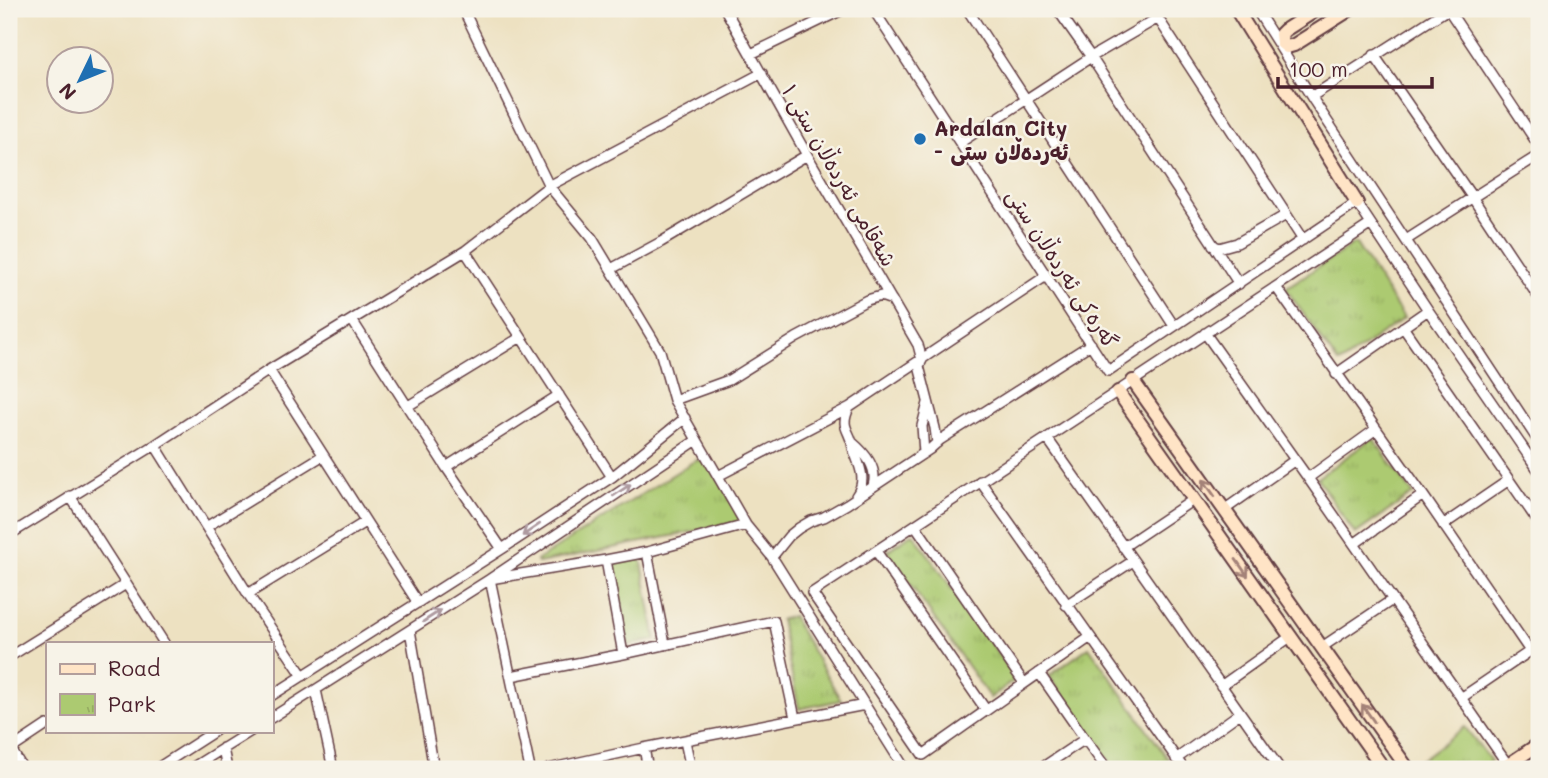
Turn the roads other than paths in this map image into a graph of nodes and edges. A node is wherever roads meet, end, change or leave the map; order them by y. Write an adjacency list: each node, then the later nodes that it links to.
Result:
1 (463, 9): 24 (street)
2 (725, 9): 14 (street, شەقامی ئەردەڵان ستی ١)
3 (844, 9): 14 (street)
4 (873, 9): 20 (street, گەرەکی ئەردەڵان ستی)
5 (967, 9): 18 (street)
6 (1057, 9): 16 (street)
7 (1152, 9): 13 (street)
8 (1236, 9): 26 (street)
9 (1256, 9): 19 (street)
10 (1318, 9): 11 (street)
11 (1351, 9)
12 (1448, 9): 15 (street); 21 (street)
13 (1158, 18): 16 (street); 27 (street)
14 (751, 54): 17 (street, شەقامی ئەردەڵان ستی ١)
15 (1374, 55): 19 (street); 25 (street)
16 (1091, 57): 18 (street); 31 (street)
17 (762, 73): 22 (street, شەقامی ئەردەڵان ستی ١); 24 (street)
18 (1026, 100): 20 (street); 41 (street)
19 (1314, 101): 30 (street)
20 (961, 142): 34 (street, گەرەکی ئەردەڵان ستی)
21 (1539, 146)
22 (807, 155): 33 (street); 38 (street, شەقامی ئەردەڵان ستی ١)
23 (1539, 155): 25 (street)
24 (549, 186): 32 (street); 33 (street)
25 (1472, 197): 30 (street); 37 (street)
26 (1357, 202): 28 (street); 29 (street)
27 (1286, 215): 29 (street); 31 (street)
28 (1371, 224): 36 (street); 39 (street)
29 (1303, 240): 35 (street)
30 (1406, 240): 60 (street)
31 (1213, 245): 35 (street)
32 (465, 251): 40 (street); 44 (street)
33 (611, 269): 52 (street)
34 (1046, 276): 45 (street, گەرەکی ئەردەڵان ستی); 46 (street)
35 (1239, 284): 41 (street)
36 (1276, 287): 43 (street); 48 (street)
37 (1539, 298)
38 (892, 300): 46 (street, شەقامی ئەردەڵان ستی ١); 52 (street)
39 (1428, 310): 42 (street); 68 (street)
40 (352, 320): 47 (street); 54 (street)
41 (1174, 326): 45 (street, گەرەکی ئەردەڵان ستی)
42 (1403, 327): 48 (street); 73 (street)
43 (1205, 333): 49 (street); 66 (street)
44 (521, 337): 51 (street); 54 (street)
45 (1091, 344): 62 (street)
46 (922, 360): 53 (street, شەقامی ئەردەڵان ستی ١); 55 (street)
47 (270, 370): 63 (street); 65 (street)
48 (1336, 374): 57 (street)
49 (1133, 381): 50 (street); 79 (street, one-way to 49)
50 (1118, 392): 58 (street); 77 (street)
51 (559, 395): 67 (street); 70 (street)
52 (674, 400): 56 (street)
53 (928, 401): 62 (street, شەقامی ئەردەڵان ستی ١); 64 (street)
54 (408, 406): 67 (street)
55 (850, 407): 61 (street); 69 (street)
56 (685, 418): 59 (street); 70 (street)
57 (1376, 429): 71 (street); 75 (street)
58 (1047, 438): 72 (street); 88 (street)
59 (697, 440): 69 (street); 95 (street, one-way to 59)
60 (1539, 442)
61 (853, 443): 74 (street); 78 (street)
62 (937, 443): 64 (street)
63 (155, 445): 76 (street); 85 (street)
64 (924, 453): 74 (street)
65 (323, 456): 80 (street); 85 (street)
66 (1295, 460): 71 (street); 79 (street)
67 (446, 467): 89 (street)
68 (1539, 471)
69 (718, 476): 82 (street)
70 (611, 477): 89 (street, one-way to 89)
71 (1308, 478): 87 (street)
72 (980, 481): 83 (street); 100 (street)
73 (1509, 481): 81 (street); 84 (street)
74 (873, 486): 78 (street)
75 (1423, 495): 84 (street); 87 (street)
76 (70, 496): 86 (street); 96 (street)
77 (1193, 499): 88 (street); 102 (street, one-way to 102)
78 (853, 500): 92 (street)
79 (1224, 510): 108 (street)
80 (365, 522): 97 (street); 99 (street)
81 (1539, 523)
82 (746, 525): 91 (street); 92 (street)
83 (915, 525): 90 (street); 117 (street)
84 (1443, 525): 110 (street)
85 (206, 527): 97 (street)
86 (9, 535)
87 (1354, 544): 98 (street)
88 (1123, 547): 94 (street)
89 (502, 549): 99 (street)
90 (876, 551): 123 (street); 123 (street)
91 (647, 552): 93 (street); 106 (street)
92 (772, 557): 122 (street)
93 (606, 560): 95 (street); 111 (street)
94 (1133, 561): 100 (street); 118 (street)
95 (490, 579): 101 (street, one-way to 95); 116 (street)
96 (126, 584): 104 (street); 105 (street)
97 (248, 594): 115 (street)
98 (1392, 600): 108 (street); 121 (street)
99 (418, 603): 109 (street)
100 (1066, 605): 103 (street)
101 (410, 630): 113 (street); 143 (street)
102 (1290, 636): 118 (street); 152 (street)
103 (1089, 638): 114 (street); 136 (street)
104 (47, 639): 112 (street)
105 (163, 642)
106 (665, 644): 111 (street); 126 (street)
107 (1539, 645): 110 (street)
108 (1322, 647): 153 (street, one-way to 108)
109 (346, 649): 113 (street); 115 (street)
110 (1530, 651): 121 (street)
111 (623, 653): 116 (street)
112 (9, 657)
113 (356, 665): 119 (street)
114 (1039, 673): 117 (street); 130 (street)
115 (303, 676): 120 (street)
116 (510, 676): 144 (street)
117 (1024, 683): 123 (street)
118 (1221, 686): 124 (street)
119 (316, 690): 125 (street); 142 (street)
120 (273, 695)
121 (1461, 698): 137 (street)
122 (865, 705): 126 (street); 148 (street)
123 (986, 710)
124 (1240, 713): 136 (street); 151 (street)
125 (273, 717)
126 (795, 719): 131 (street)
127 (46, 726): 133 (street)
128 (213, 732): 139 (street)
129 (249, 732): 134 (street)
130 (1085, 739): 149 (street); 150 (street)
131 (685, 741): 135 (street); 147 (street)
132 (1539, 744): 137 (street)
133 (10, 747): 138 (street)
134 (223, 748): 140 (street); 141 (street)
135 (644, 748): 145 (street); 146 (street)
136 (1180, 766)
137 (1505, 767)
138 (23, 769)
139 (156, 769)
140 (190, 769)
141 (227, 769)
142 (333, 769)
143 (434, 769)
144 (530, 769)
145 (548, 769)
146 (648, 769)
147 (691, 769)
148 (905, 769)
149 (1040, 769)
150 (1107, 769)
151 (1280, 769)
152 (1384, 769)
153 (1408, 769)

